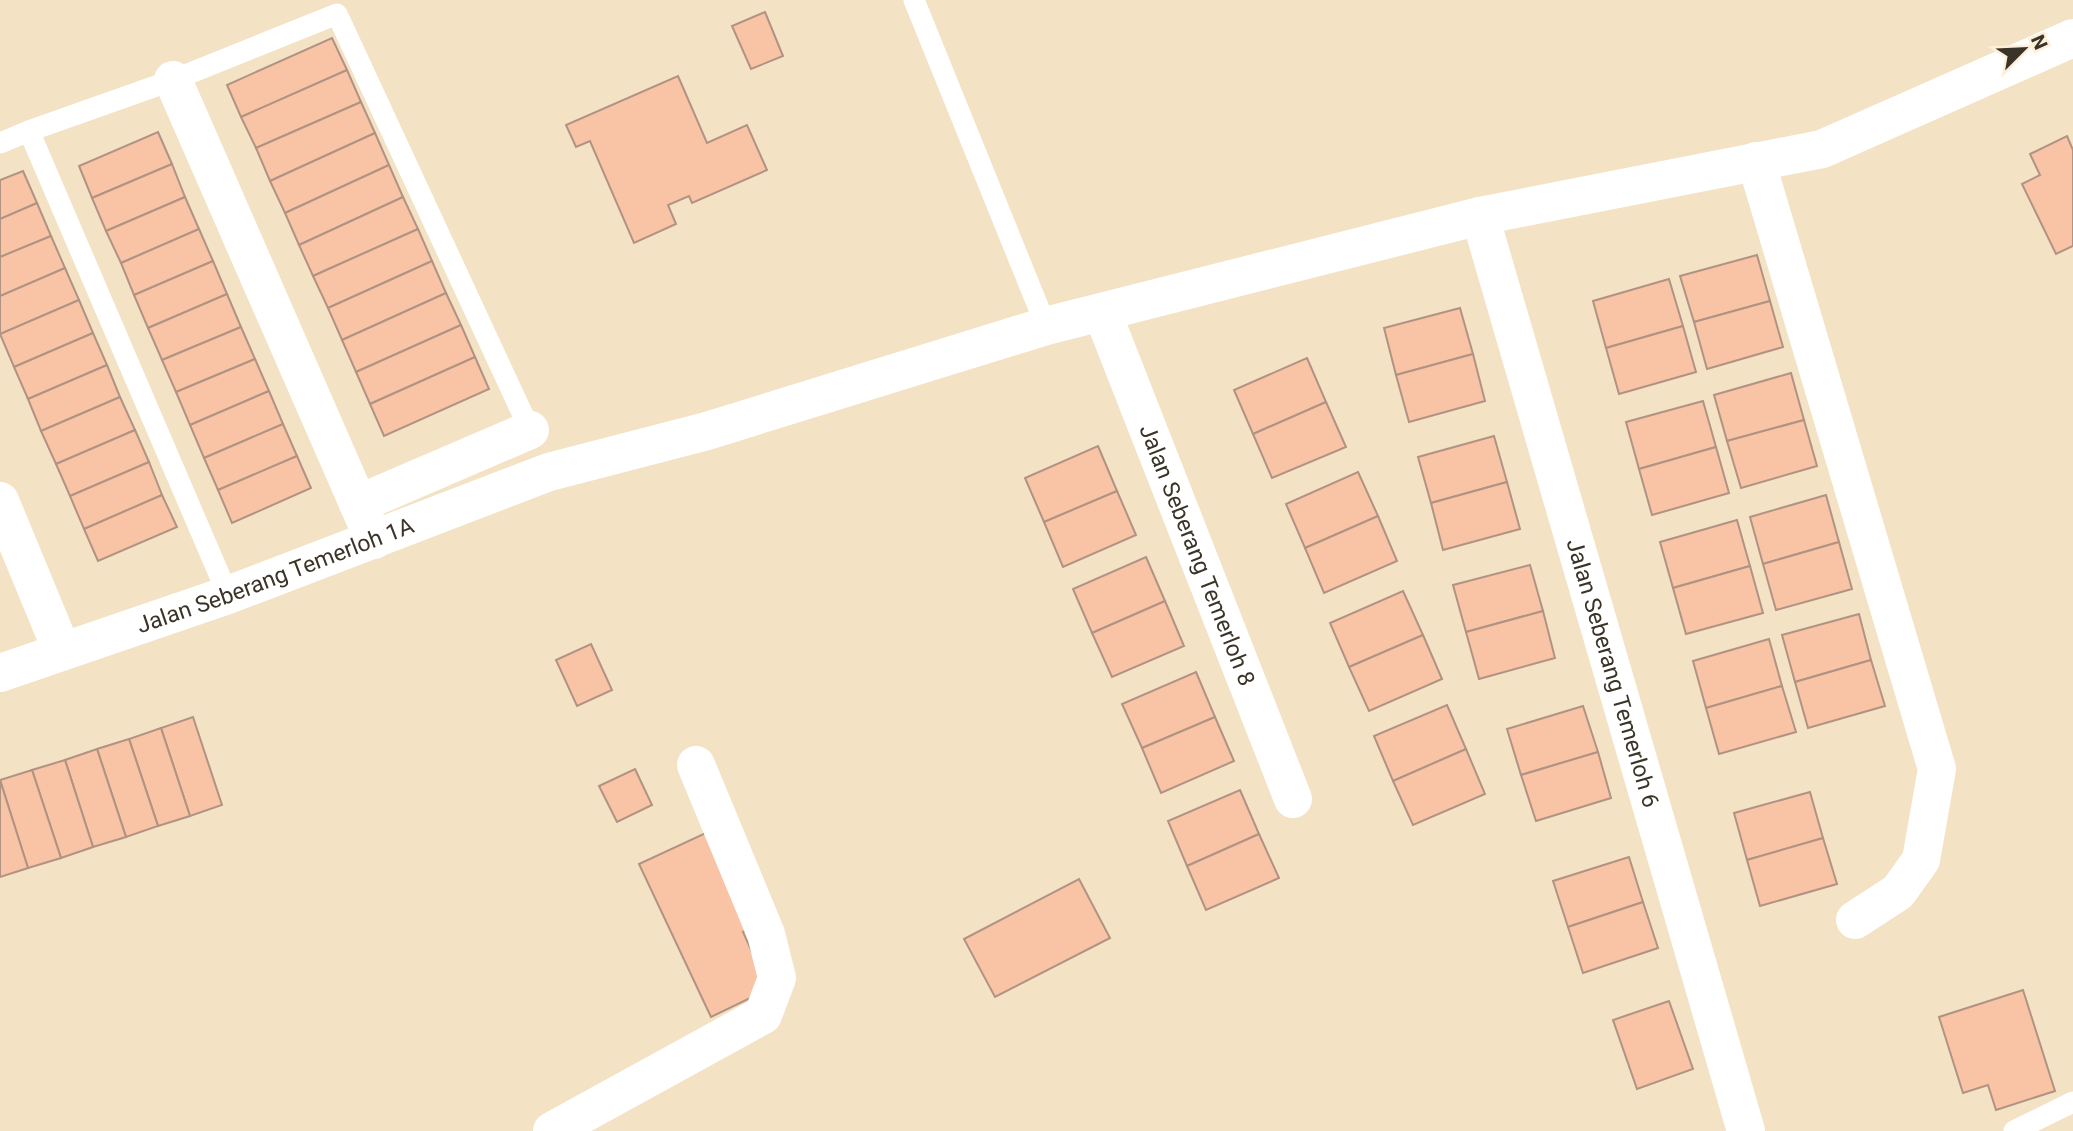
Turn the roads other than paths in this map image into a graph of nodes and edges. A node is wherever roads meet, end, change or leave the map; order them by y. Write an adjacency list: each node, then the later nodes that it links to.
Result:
1 (914, 0): 9 (lane)
2 (2073, 38): 6 (street, Jalan Seberang Temerloh 1A)
3 (173, 80): 4 (lane); 10 (lane); 12 (street)
4 (29, 131): 5 (lane); 14 (lane)
5 (0, 144)
6 (1756, 161): 7 (street, Jalan Seberang Temerloh 1A); 19 (street)
7 (1480, 216): 8 (street, Jalan Seberang Temerloh 1A); 22 (street, Jalan Seberang Temerloh 6)
8 (1102, 312): 9 (street, Jalan Seberang Temerloh 1A); 18 (street, Jalan Seberang Temerloh 8)
9 (1046, 326): 13 (street, Jalan Seberang Temerloh 1A)
10 (530, 430): 12 (street)
11 (0, 501): 15 (street)
12 (358, 504): 13 (street)
13 (374, 540): 14 (street, Jalan Seberang Temerloh 1A)
14 (228, 595): 15 (street, Jalan Seberang Temerloh 1A)
15 (62, 651): 16 (street, Jalan Seberang Temerloh 1A)
16 (0, 673)
17 (696, 765): 21 (street)
18 (1293, 799)
19 (1855, 920)
20 (2073, 1101): 23 (lane)
21 (552, 1131)
22 (1746, 1131)
23 (2014, 1131)

